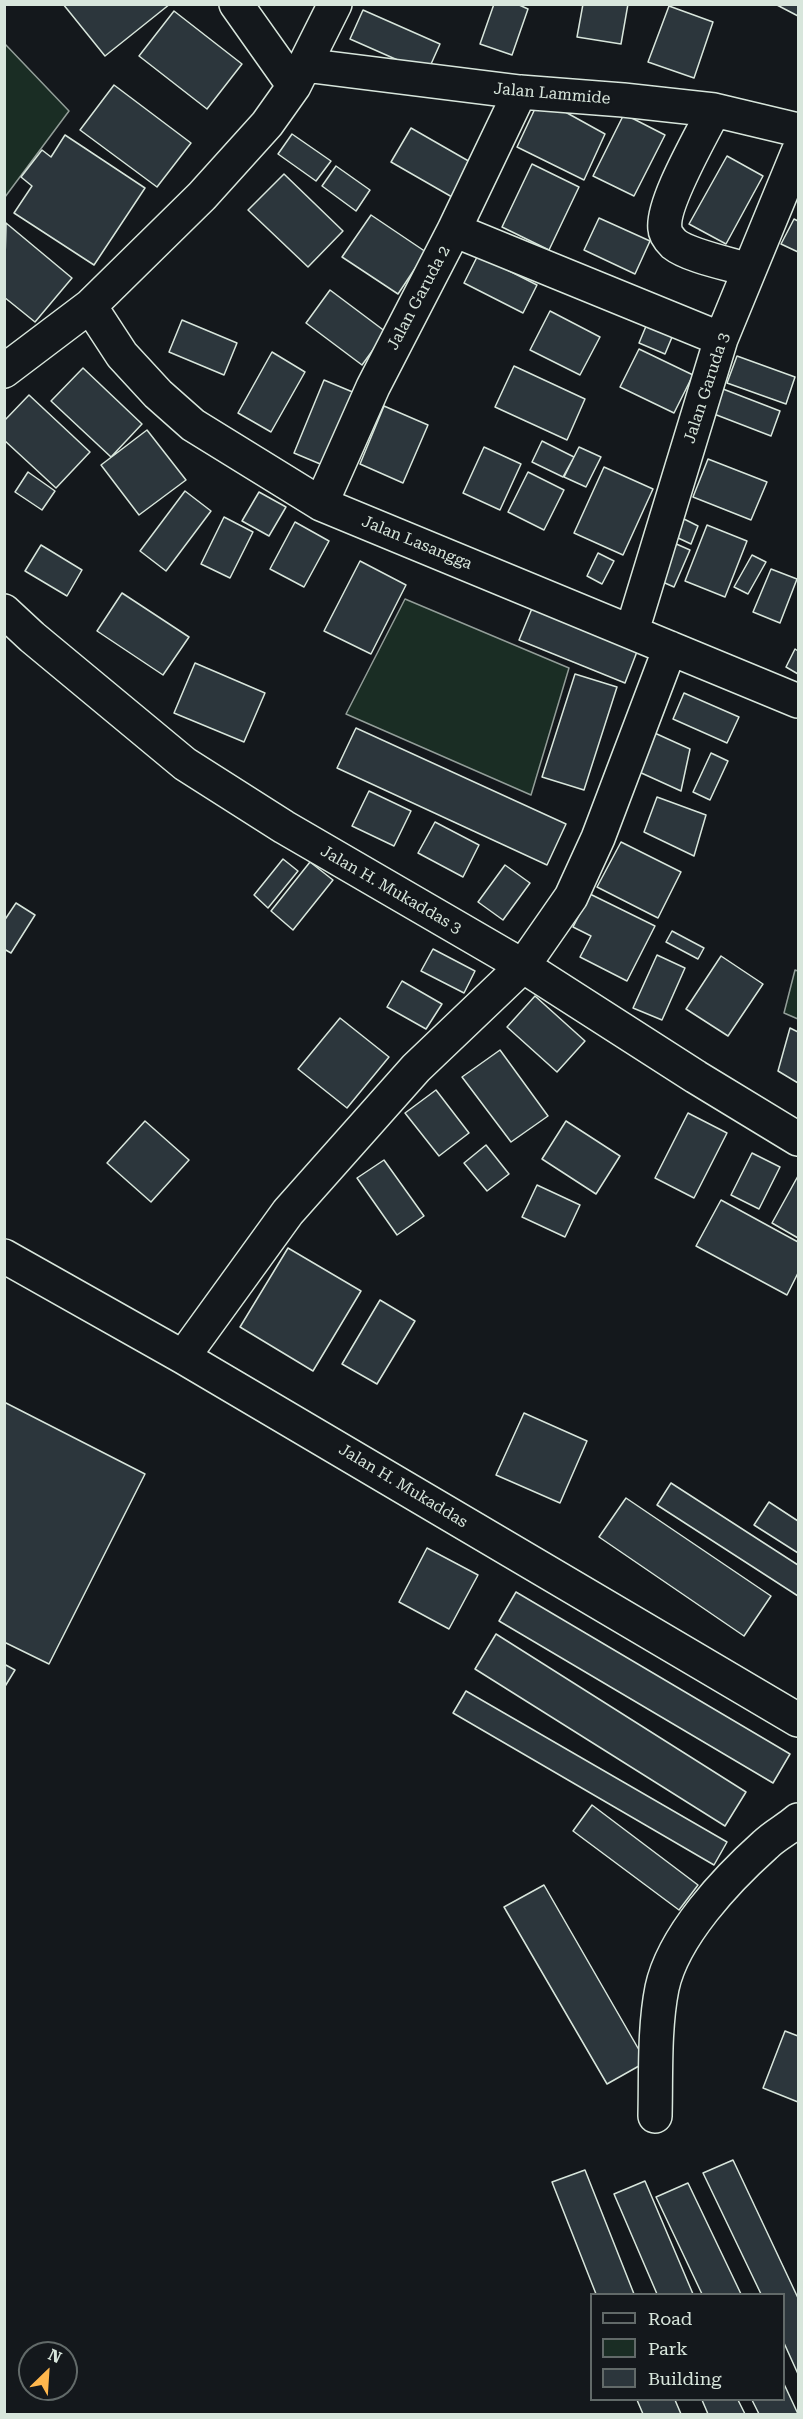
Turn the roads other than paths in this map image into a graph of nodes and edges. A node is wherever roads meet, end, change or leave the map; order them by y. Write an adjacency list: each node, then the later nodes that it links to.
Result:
1 (236, 4): 3 (street)
2 (335, 4): 3 (street)
3 (299, 76): 4 (street, Jalan Lammide); 10 (street)
4 (520, 92): 5 (street, Jalan Lammide); 8 (street, Jalan Garuda 2)
5 (714, 110): 6 (street, Jalan Lammide); 9 (street)
6 (798, 130)
7 (798, 152): 9 (street, Jalan Garuda 3)
8 (454, 230): 11 (street); 13 (street, Jalan Garuda 2)
9 (749, 270): 11 (street, Jalan Garuda 3)
10 (90, 306): 12 (street); 13 (street, Jalan Lasangga)
11 (721, 339): 15 (street, Jalan Garuda 3)
12 (4, 371)
13 (321, 504): 15 (street, Jalan Lasangga)
14 (4, 611): 18 (street, Jalan H. Mukaddas 3)
15 (632, 631): 16 (street, Jalan Lasangga)
16 (670, 648): 17 (street, Jalan Lasangga); 18 (street)
17 (798, 701)
18 (523, 966): 19 (street, Jalan H. Mukaddas 3); 21 (street)
19 (798, 1139)
20 (4, 1256): 21 (street, Jalan H. Mukaddas)
21 (183, 1357): 22 (street, Jalan H. Mukaddas)
22 (798, 1720)
23 (798, 1820): 24 (street)
24 (655, 2116)

